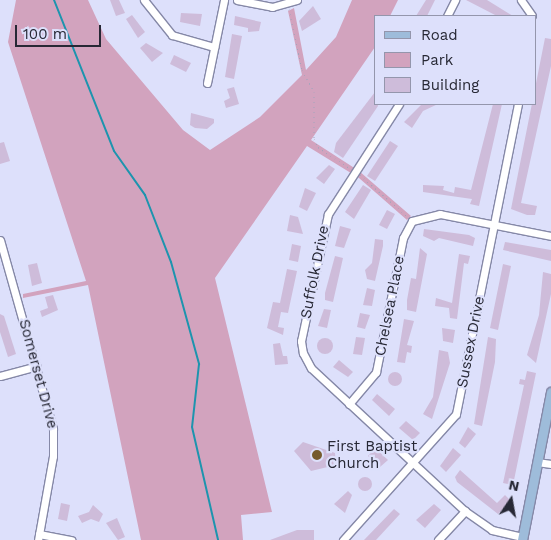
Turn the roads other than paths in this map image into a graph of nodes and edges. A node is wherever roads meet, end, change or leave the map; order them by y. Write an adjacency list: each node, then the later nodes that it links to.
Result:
1 (144, 0): 9 (street)
2 (224, 0): 9 (street)
3 (237, 0): 4 (street)
4 (297, 0)
5 (455, 0): 7 (street)
6 (522, 0): 8 (street)
7 (448, 15)
8 (531, 15)
9 (214, 47): 10 (street)
10 (207, 83)
11 (398, 105): 19 (street, Suffolk Drive)
12 (518, 105): 13 (street, Sussex Drive)
13 (494, 224): 14 (street); 19 (street, Chelsea Place); 21 (street, Sussex Drive)
14 (551, 236)
15 (0, 240): 16 (street, Somerset Drive)
16 (37, 366): 17 (street); 24 (street, Somerset Drive)
17 (0, 376)
18 (551, 392): 20 (main road)
19 (349, 404): 21 (street)
20 (537, 462): 22 (street); 25 (main road)
21 (414, 463): 23 (street); 27 (street, Sussex Drive)
22 (551, 464)
23 (465, 511): 25 (street); 28 (street)
24 (38, 537): 26 (street)
25 (522, 539)
26 (71, 540)
27 (343, 540)
28 (438, 540)

